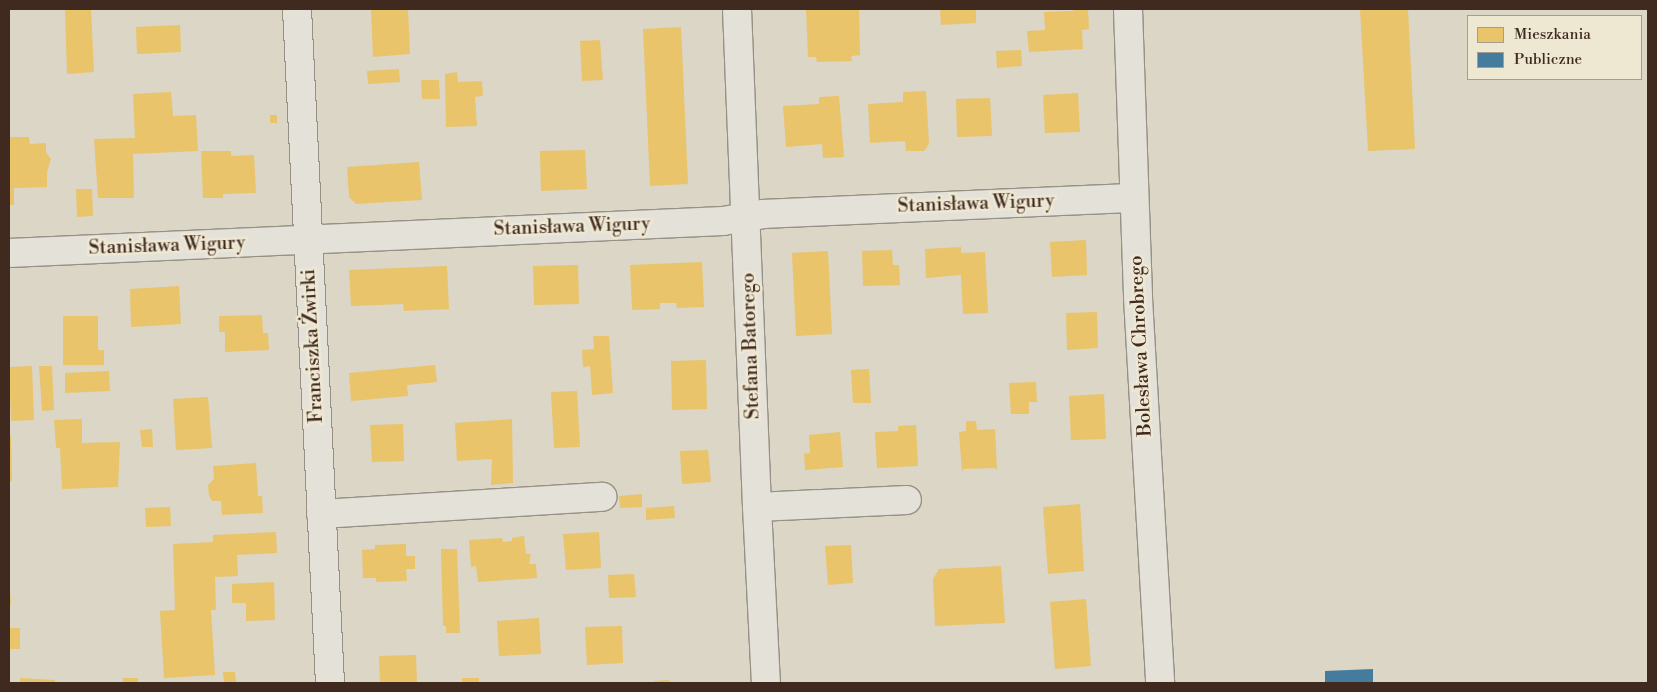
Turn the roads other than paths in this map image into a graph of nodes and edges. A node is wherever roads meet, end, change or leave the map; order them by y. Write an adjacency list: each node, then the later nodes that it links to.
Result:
1 (297, 9): 6 (street, Franciszka Żwirki)
2 (737, 9): 5 (street, Stefana Batorego)
3 (1128, 9): 4 (street, Bolesława Chrobrego)
4 (1134, 198): 5 (street, Stanisława Wigury); 14 (street, Bolesława Chrobrego)
5 (746, 218): 6 (street, Stanisława Wigury); 10 (street, Stefana Batorego)
6 (308, 240): 7 (street, Stanisława Wigury); 11 (street, Franciszka Żwirki)
7 (9, 253)
8 (602, 497): 11 (street)
9 (907, 500): 10 (street)
10 (757, 507): 13 (street, Stefana Batorego)
11 (321, 514): 12 (street, Franciszka Żwirki)
12 (330, 683)
13 (766, 683)
14 (1160, 683)

